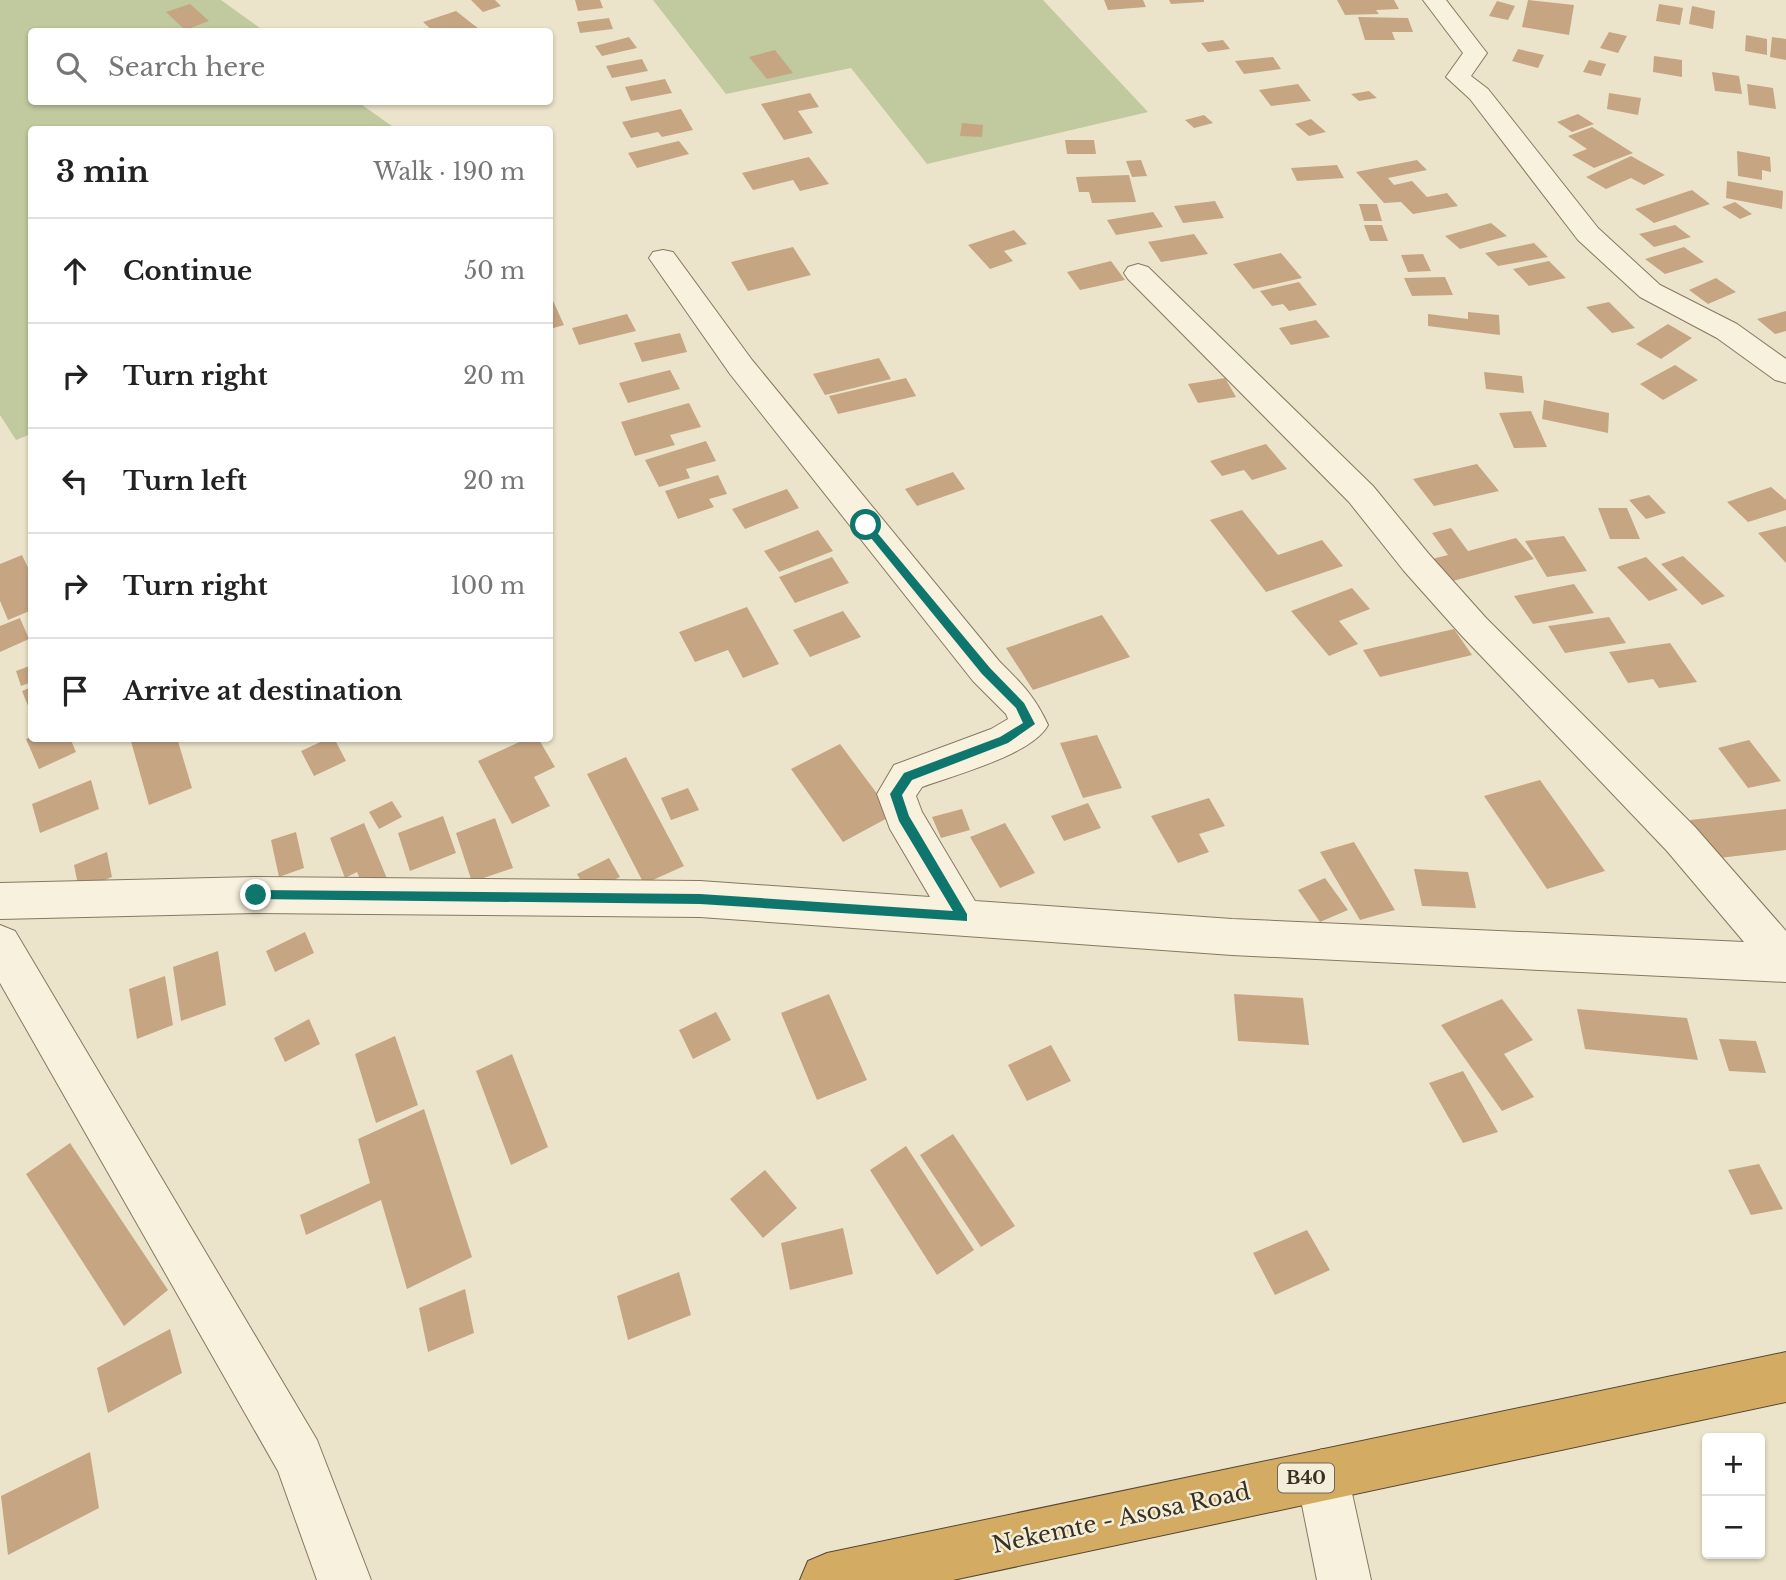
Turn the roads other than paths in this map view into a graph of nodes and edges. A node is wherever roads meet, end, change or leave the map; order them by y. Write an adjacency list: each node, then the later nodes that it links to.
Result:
1 (1434, 0): 4 (street)
2 (663, 258): 6 (street)
3 (1138, 273): 8 (street)
4 (1786, 373)
5 (0, 901): 6 (street)
6 (963, 917): 8 (street)
7 (0, 944): 11 (street)
8 (1786, 962)
9 (1786, 1377): 10 (highway, Nekemte - Asosa Road / B40)
10 (1322, 1475): 12 (highway, Nekemte - Asosa Road / B40); 13 (street)
11 (344, 1580)
12 (827, 1580)
13 (1344, 1580)

